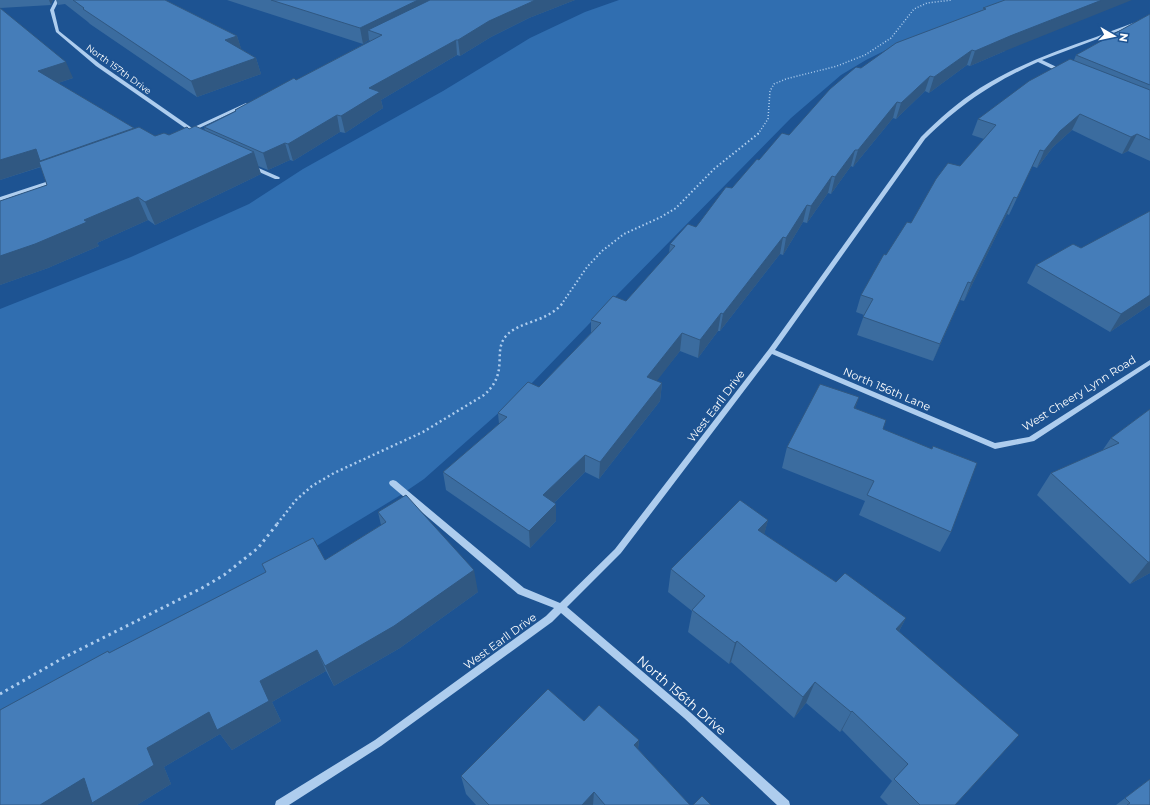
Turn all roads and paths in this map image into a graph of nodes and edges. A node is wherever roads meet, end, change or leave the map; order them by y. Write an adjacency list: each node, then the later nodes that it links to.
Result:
1 (57, 0): 7 (street, North 157th Drive)
2 (952, 0): 19 (path)
3 (1150, 18): 4 (street, West Earll Drive)
4 (1037, 60): 5 (street); 14 (street, West Earll Drive)
5 (1066, 72)
6 (254, 101): 7 (street)
7 (191, 130): 8 (street); 9 (street)
8 (184, 133)
9 (190, 139)
10 (248, 165): 11 (street)
11 (277, 178)
12 (58, 179): 13 (street)
13 (0, 199)
14 (771, 352): 16 (street, North 156th Lane); 18 (street, West Earll Drive)
15 (1150, 362): 16 (street, West Cheery Lynn Road)
16 (994, 446)
17 (393, 483): 18 (street, North 156th Drive)
18 (561, 607): 20 (street, West Earll Drive); 21 (street, North 156th Drive)
19 (0, 694)
20 (280, 805)
21 (785, 805)

